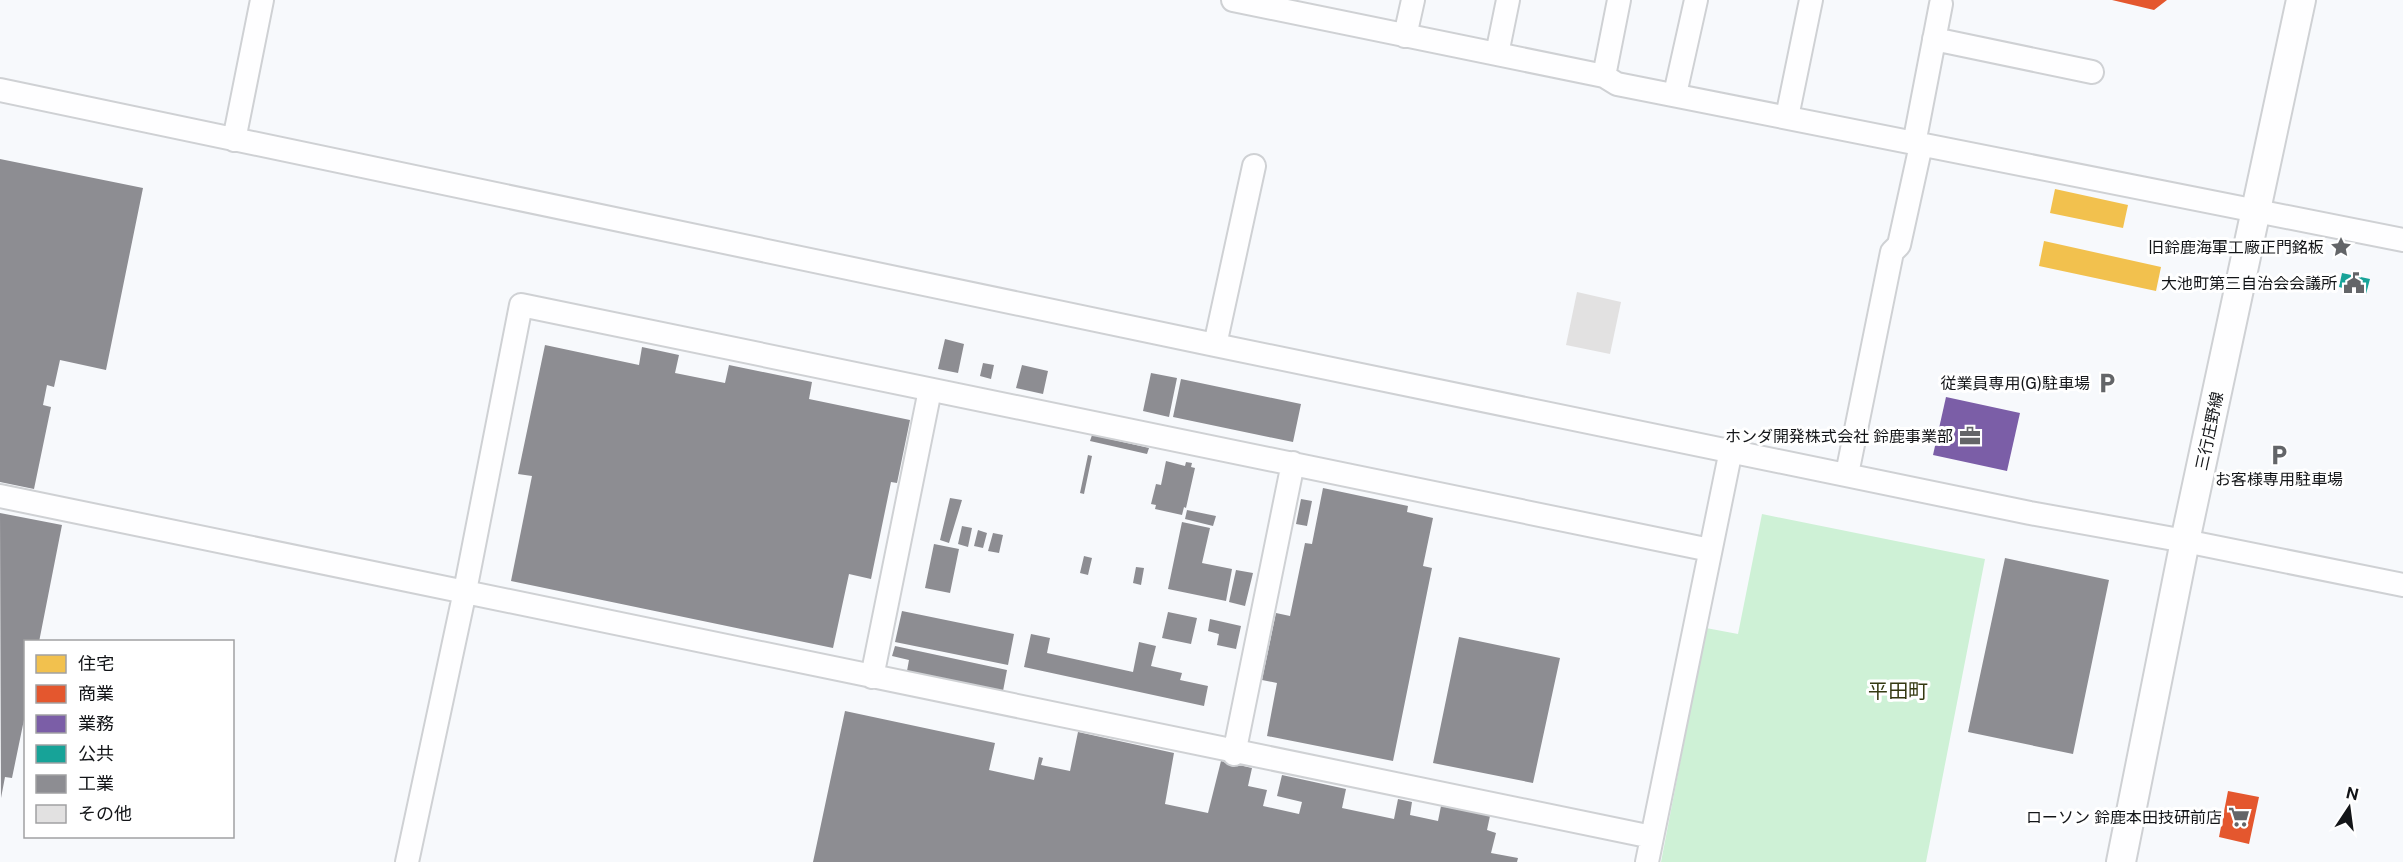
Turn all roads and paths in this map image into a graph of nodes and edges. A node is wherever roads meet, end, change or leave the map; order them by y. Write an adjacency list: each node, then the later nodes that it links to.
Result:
1 (262, 0): 19 (street)
2 (1413, 0): 11 (street)
3 (1508, 0): 13 (street)
4 (1619, 0): 15 (street)
5 (1696, 0): 17 (street)
6 (1811, 0): 18 (street)
7 (2301, 0): 22 (main road, 三行庄野線)
8 (1245, 1): 10 (street)
9 (1941, 4): 12 (street)
10 (1324, 9): 11 (street)
11 (1406, 36): 13 (street)
12 (1934, 39): 14 (street); 20 (street)
13 (1497, 54): 15 (street)
14 (2092, 72)
15 (1604, 76): 17 (street)
16 (0, 90): 19 (street)
17 (1675, 94): 18 (street)
18 (1787, 117): 20 (street)
19 (234, 140): 24 (street)
20 (1918, 144): 22 (street); 28 (street)
21 (1254, 166): 24 (street)
22 (2257, 210): 23 (street); 30 (main road, 三行庄野線)
23 (2403, 240)
24 (1215, 345): 26 (street)
25 (930, 390): 27 (street); 33 (street); 34 (street)
26 (1731, 450): 28 (street); 31 (street)
27 (1293, 463): 31 (street); 35 (street)
28 (1847, 474): 30 (street)
29 (0, 496): 33 (street)
30 (2186, 541): 32 (street); 39 (main road, 三行庄野線)
31 (1710, 550): 36 (street)
32 (2403, 585)
33 (465, 591): 34 (street); 37 (street)
34 (872, 677): 35 (street)
35 (1234, 754): 36 (street)
36 (1652, 837): 38 (street)
37 (407, 862)
38 (1647, 862)
39 (2121, 862)

